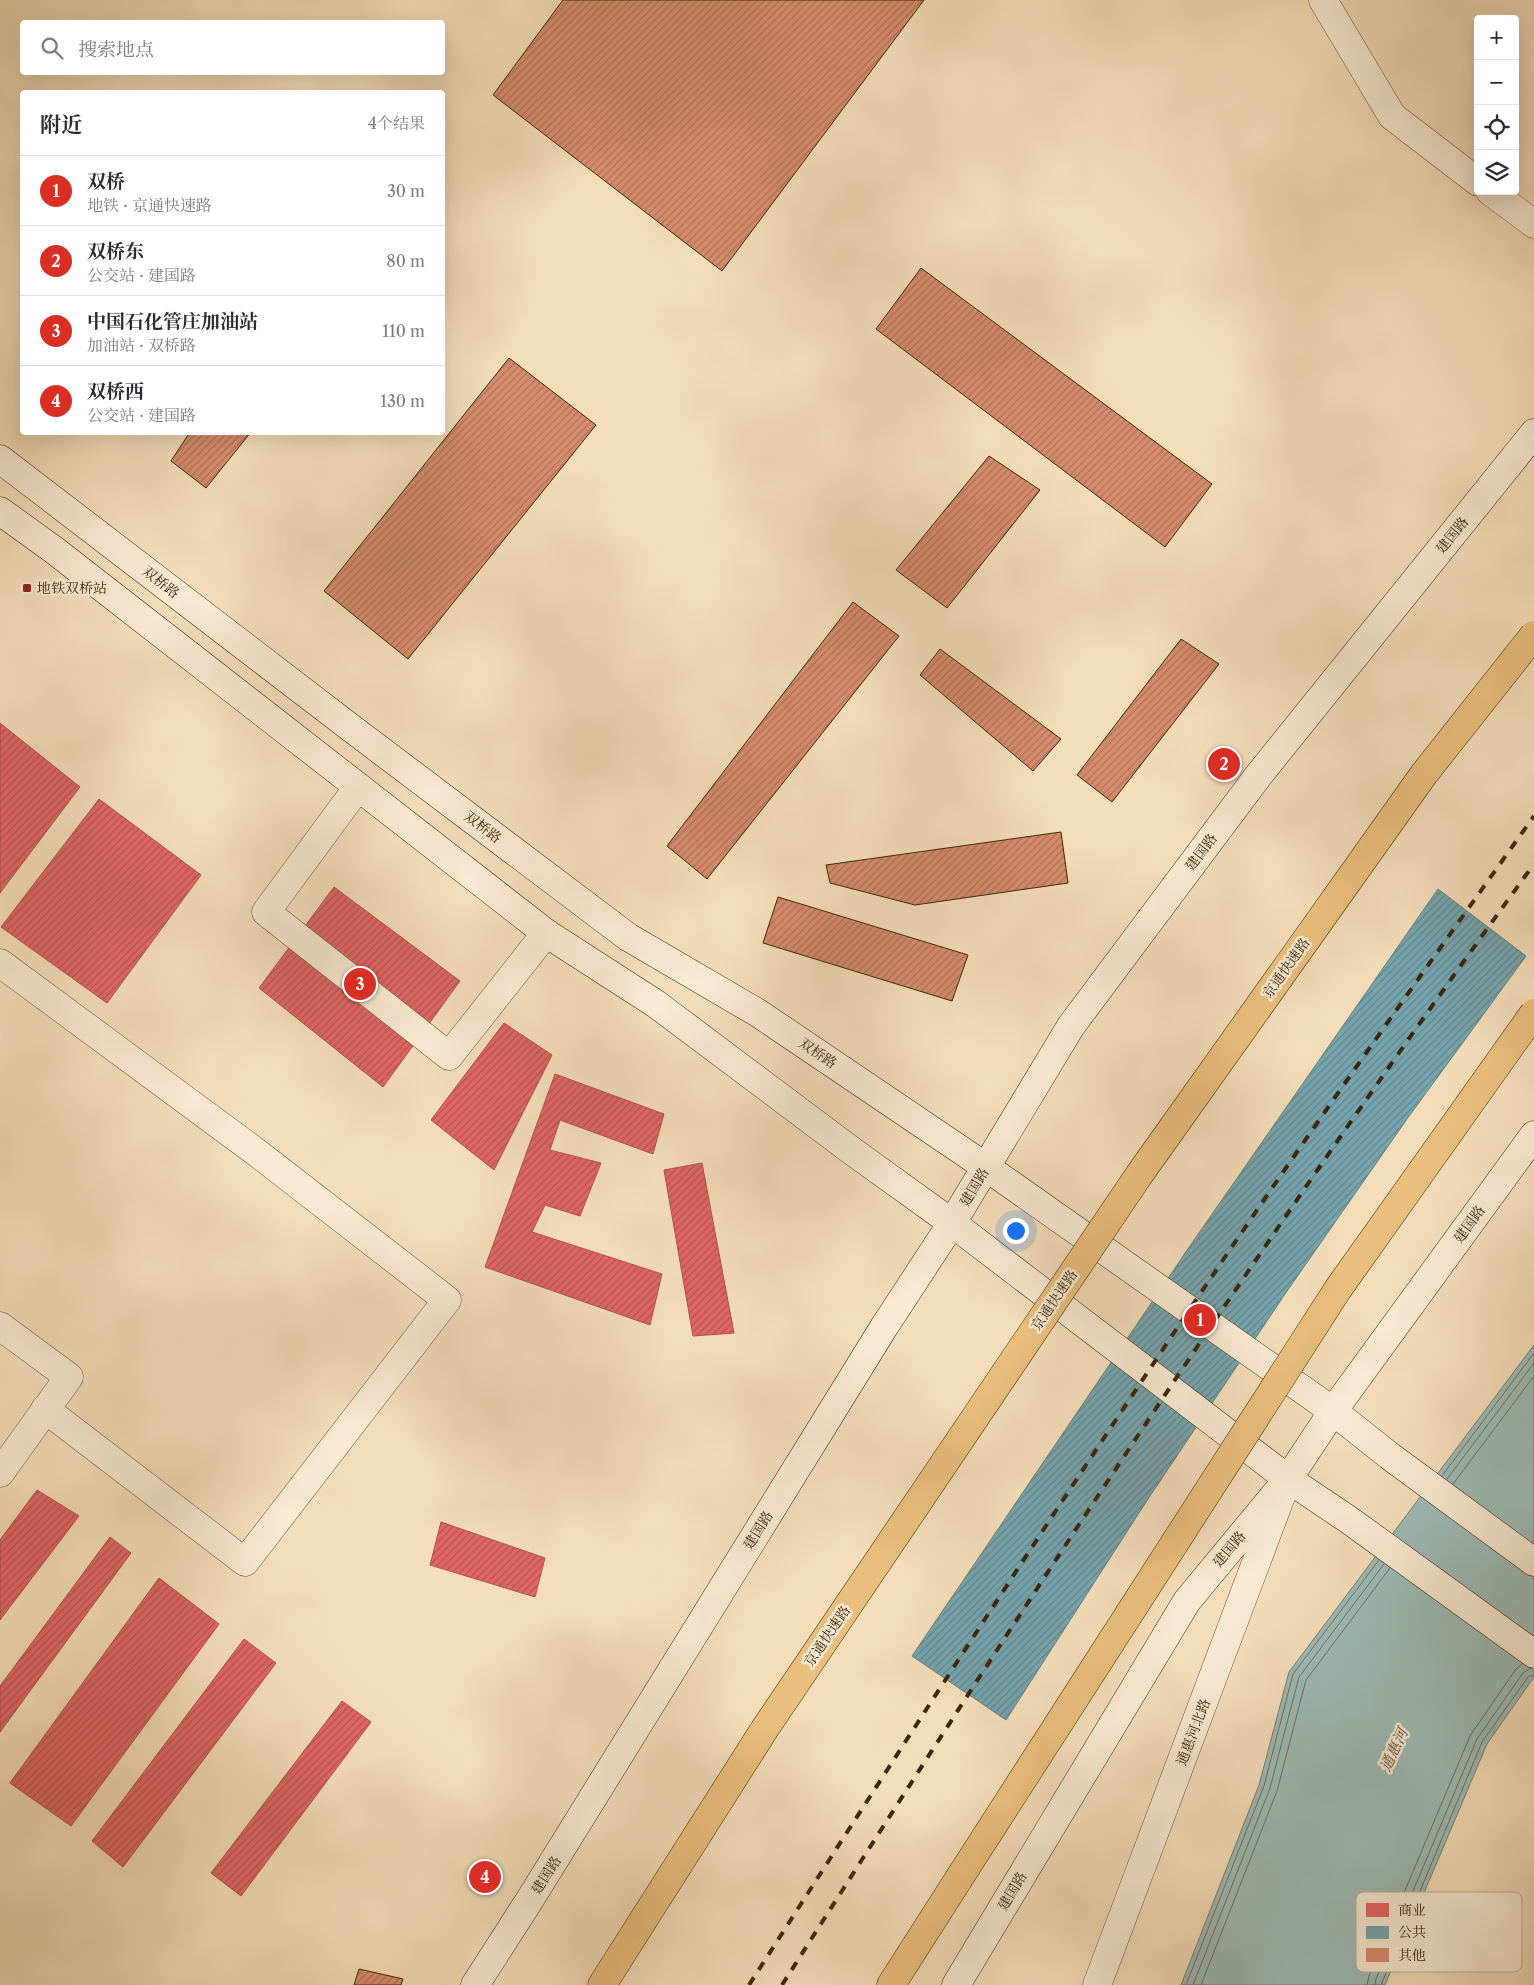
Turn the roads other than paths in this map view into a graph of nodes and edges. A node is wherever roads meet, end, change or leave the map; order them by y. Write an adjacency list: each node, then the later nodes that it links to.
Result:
1 (1323, 0): 2 (main road)
2 (1474, 179)
3 (1495, 195): 4 (main road)
4 (1534, 224)
5 (1534, 432): 14 (main road, 建国路)
6 (0, 459): 14 (main road, 双桥路)
7 (0, 511): 9 (main road)
8 (1534, 635): 24 (highway, 京通快速路, bridge)
9 (358, 787): 10 (main road); 10 (main road)
10 (546, 934): 15 (main road)
11 (0, 963): 17 (main road)
12 (1534, 1013): 25 (highway, bridge)
13 (1534, 1135): 18 (main road, 建国路)
14 (986, 1168): 15 (main road, 建国路); 18 (main road, 双桥路)
15 (952, 1223): 20 (main road); 23 (main road, 建国路)
16 (0, 1326): 17 (main road)
17 (45, 1409): 19 (main road)
18 (1333, 1411): 20 (main road, 建国路); 21 (main road, 双桥路)
19 (0, 1473)
20 (1288, 1478): 22 (main road); 26 (main road, 建国路); 27 (main road, 通惠河北路)
21 (1534, 1562)
22 (1534, 1654)
23 (475, 1985)
24 (602, 1985)
25 (891, 1985)
26 (956, 1985)
27 (1097, 1985)

